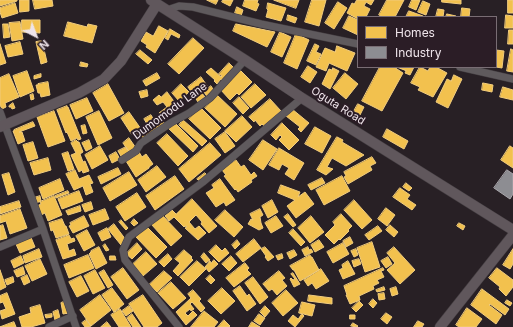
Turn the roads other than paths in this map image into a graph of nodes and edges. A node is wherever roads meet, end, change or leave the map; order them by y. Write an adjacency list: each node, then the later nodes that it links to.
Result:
1 (154, 2): 2 (main road, Oguta Road); 9 (main road)
2 (167, 10): 3 (street); 4 (main road, Oguta Road)
3 (357, 44)
4 (245, 60): 7 (main road, Oguta Road); 10 (street, Dumomodu Lane)
5 (464, 68): 6 (street)
6 (513, 79)
7 (302, 98): 12 (main road, Oguta Road); 18 (street)
8 (0, 112): 9 (street)
9 (2, 126): 11 (street)
10 (122, 160)
11 (43, 229): 14 (street); 15 (street)
12 (513, 230)
13 (513, 235): 19 (main road)
14 (0, 247)
15 (73, 316): 16 (street); 17 (street)
16 (49, 327)
17 (76, 327)
18 (179, 327)
19 (440, 327)

